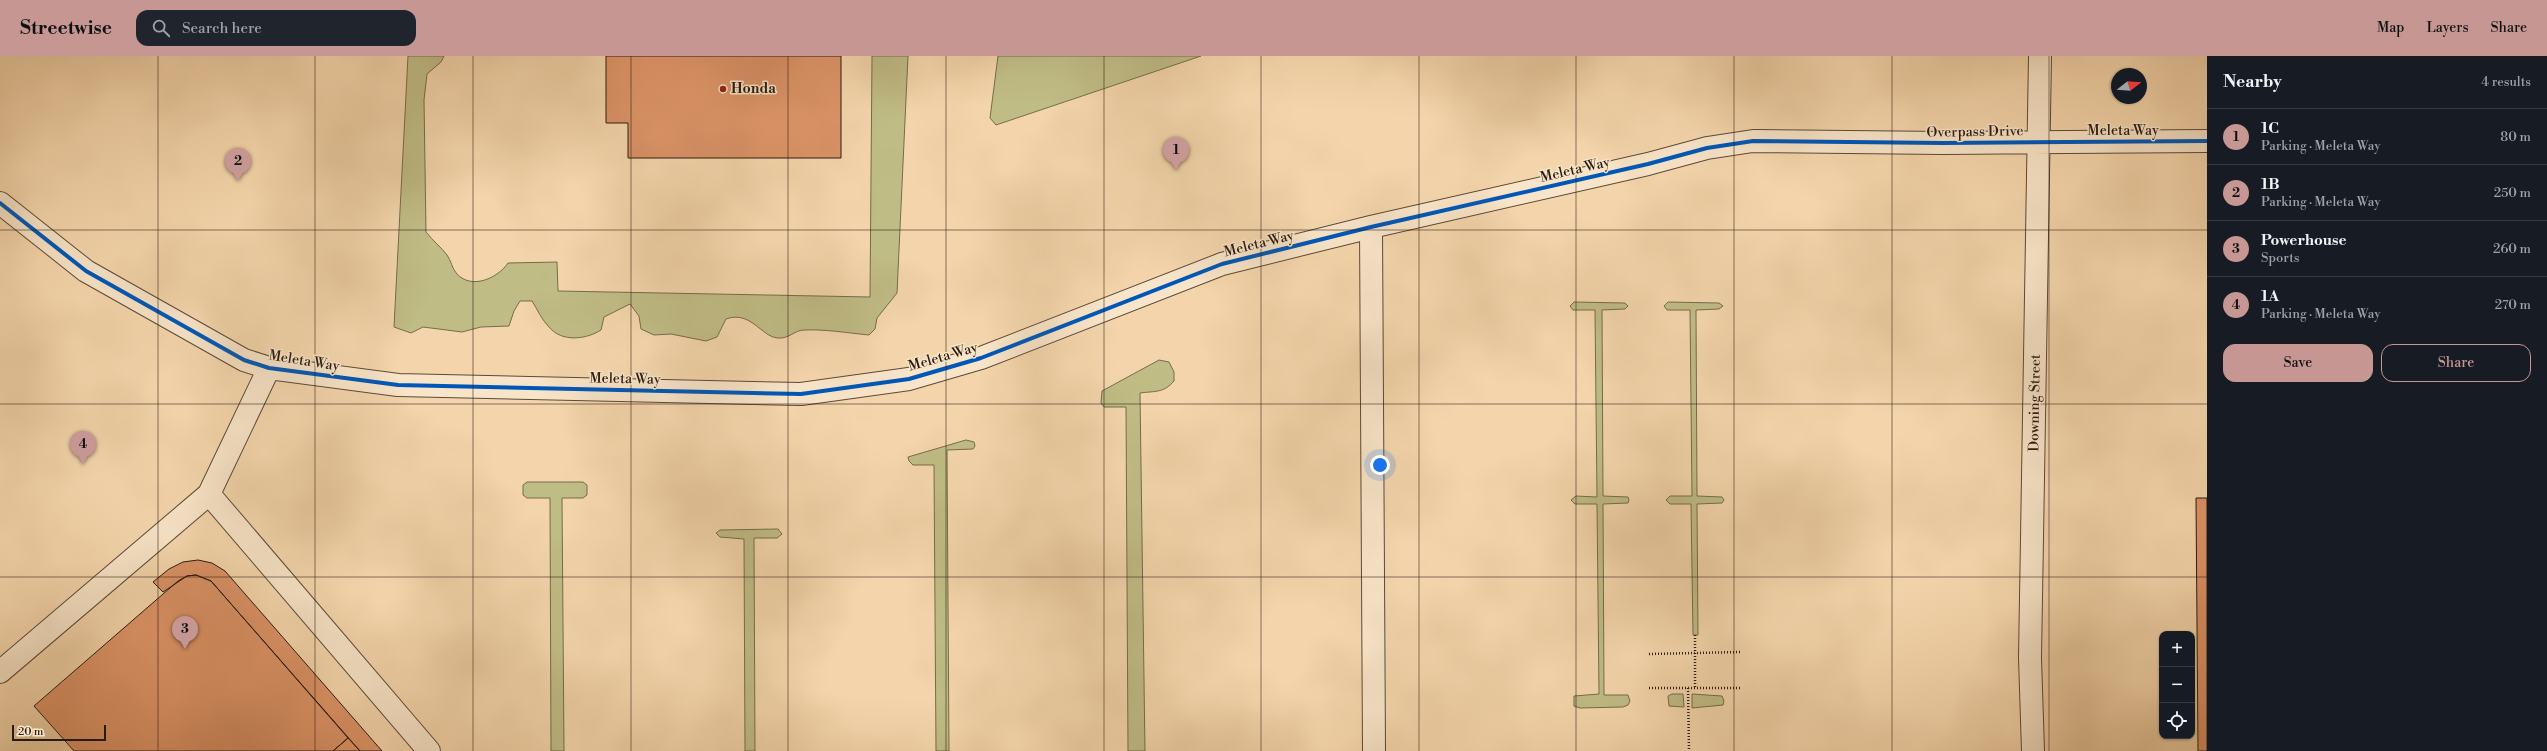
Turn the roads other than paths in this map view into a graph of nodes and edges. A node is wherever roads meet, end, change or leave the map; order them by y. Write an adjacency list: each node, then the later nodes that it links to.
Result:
1 (2040, 56): 3 (street, Downing Street)
2 (2207, 141): 3 (street, Meleta Way)
3 (2039, 142): 4 (street, Overpass Drive); 12 (street, Downing Street)
4 (1911, 143): 6 (street, Meleta Way)
5 (0, 203): 7 (street, Meleta Way)
6 (1371, 227): 7 (street, Meleta Way); 11 (street)
7 (269, 368): 8 (street)
8 (208, 494): 9 (street); 10 (street)
9 (0, 672)
10 (429, 751)
11 (1374, 751)
12 (2033, 751)

